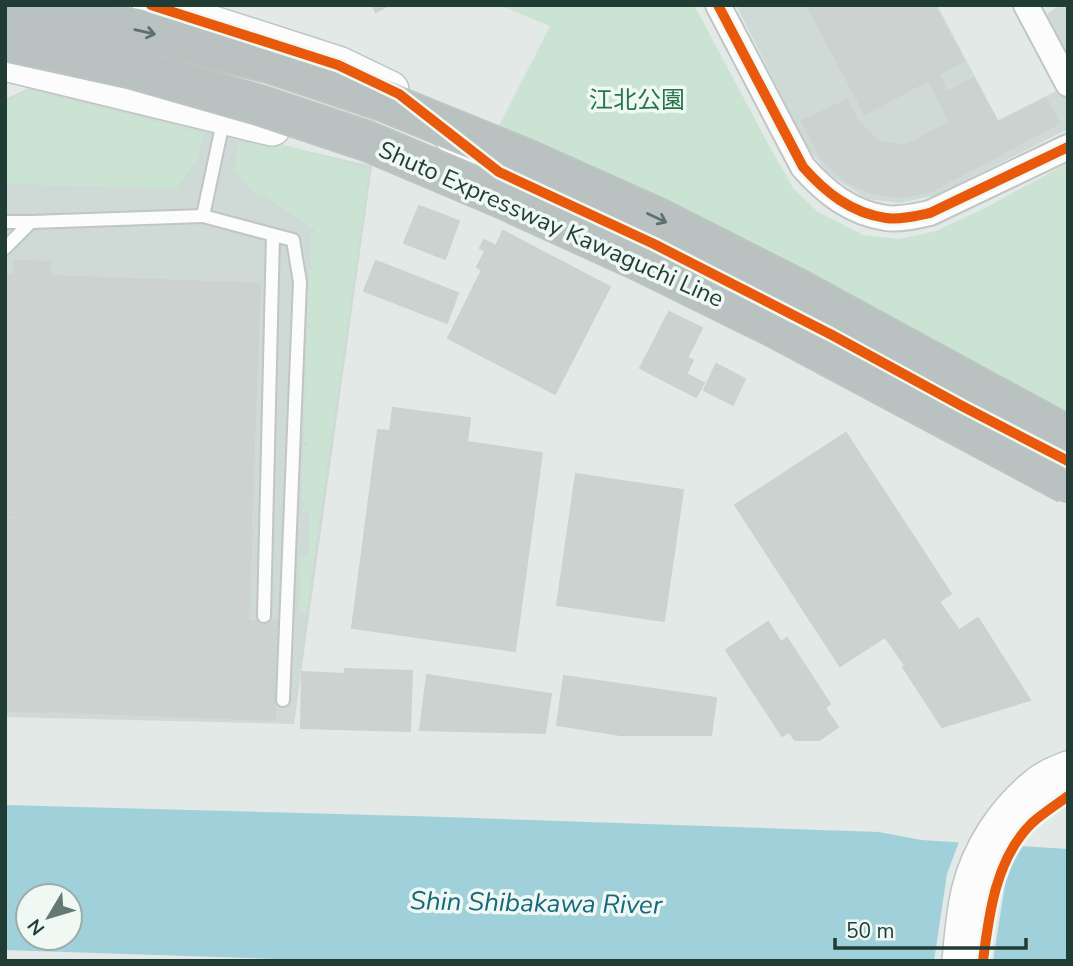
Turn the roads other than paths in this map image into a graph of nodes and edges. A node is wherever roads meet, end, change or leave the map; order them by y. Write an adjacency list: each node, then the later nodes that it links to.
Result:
1 (122, 5): 6 (street)
2 (151, 5): 10 (street)
3 (718, 5): 9 (street)
4 (5, 7): 16 (highway, Shuto Expressway Kawaguchi Line, one-way to 16, bridge)
5 (1032, 9): 7 (street)
6 (6, 58): 8 (street); 18 (highway, Shuto Expressway Kawaguchi Line, bridge)
7 (1068, 84)
8 (224, 115): 10 (street); 11 (lane)
9 (1068, 147)
10 (499, 172): 17 (street)
11 (203, 216): 13 (lane); 14 (lane)
12 (5, 222): 13 (lane)
13 (31, 222): 15 (lane)
14 (273, 235): 19 (lane); 20 (lane)
15 (5, 248)
16 (1068, 436)
17 (1068, 461)
18 (1068, 484)
19 (264, 616)
20 (284, 700)
21 (1054, 777): 22 (street)
22 (961, 961)

